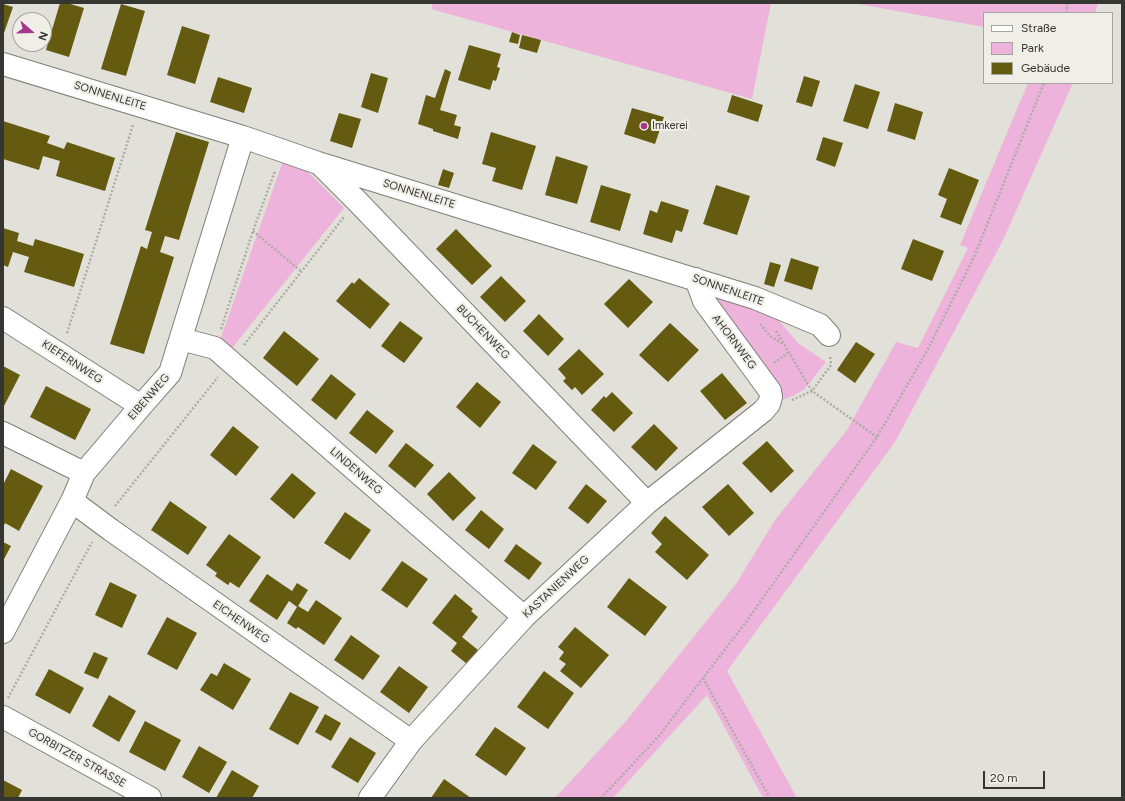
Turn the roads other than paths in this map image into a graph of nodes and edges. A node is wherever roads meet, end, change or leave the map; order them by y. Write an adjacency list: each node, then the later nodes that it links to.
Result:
1 (3, 64): 2 (street, SONNENLEITE)
2 (243, 137): 3 (street, SONNENLEITE); 7 (street, EIBENWEG)
3 (318, 163): 4 (street, SONNENLEITE); 13 (street, BUCHENWEG)
4 (696, 279): 6 (street, SONNENLEITE); 8 (street, AHORNWEG)
5 (3, 318): 9 (street, KIEFERNWEG)
6 (829, 335)
7 (181, 339): 9 (street, EIBENWEG); 14 (street, LINDENWEG)
8 (769, 404): 13 (street, KASTANIENWEG)
9 (141, 406): 11 (street, EIBENWEG)
10 (3, 433): 11 (street)
11 (84, 473): 12 (street, EIBENWEG)
12 (72, 501): 15 (street, EIBENWEG); 17 (street, EICHENWEG)
13 (647, 503): 14 (street, KASTANIENWEG)
14 (524, 617): 17 (street, KASTANIENWEG)
15 (3, 632)
16 (5, 709): 18 (street, GORBITZER STRASSE)
17 (411, 741): 19 (street, KASTANIENWEG)
18 (150, 798)
19 (370, 798)

